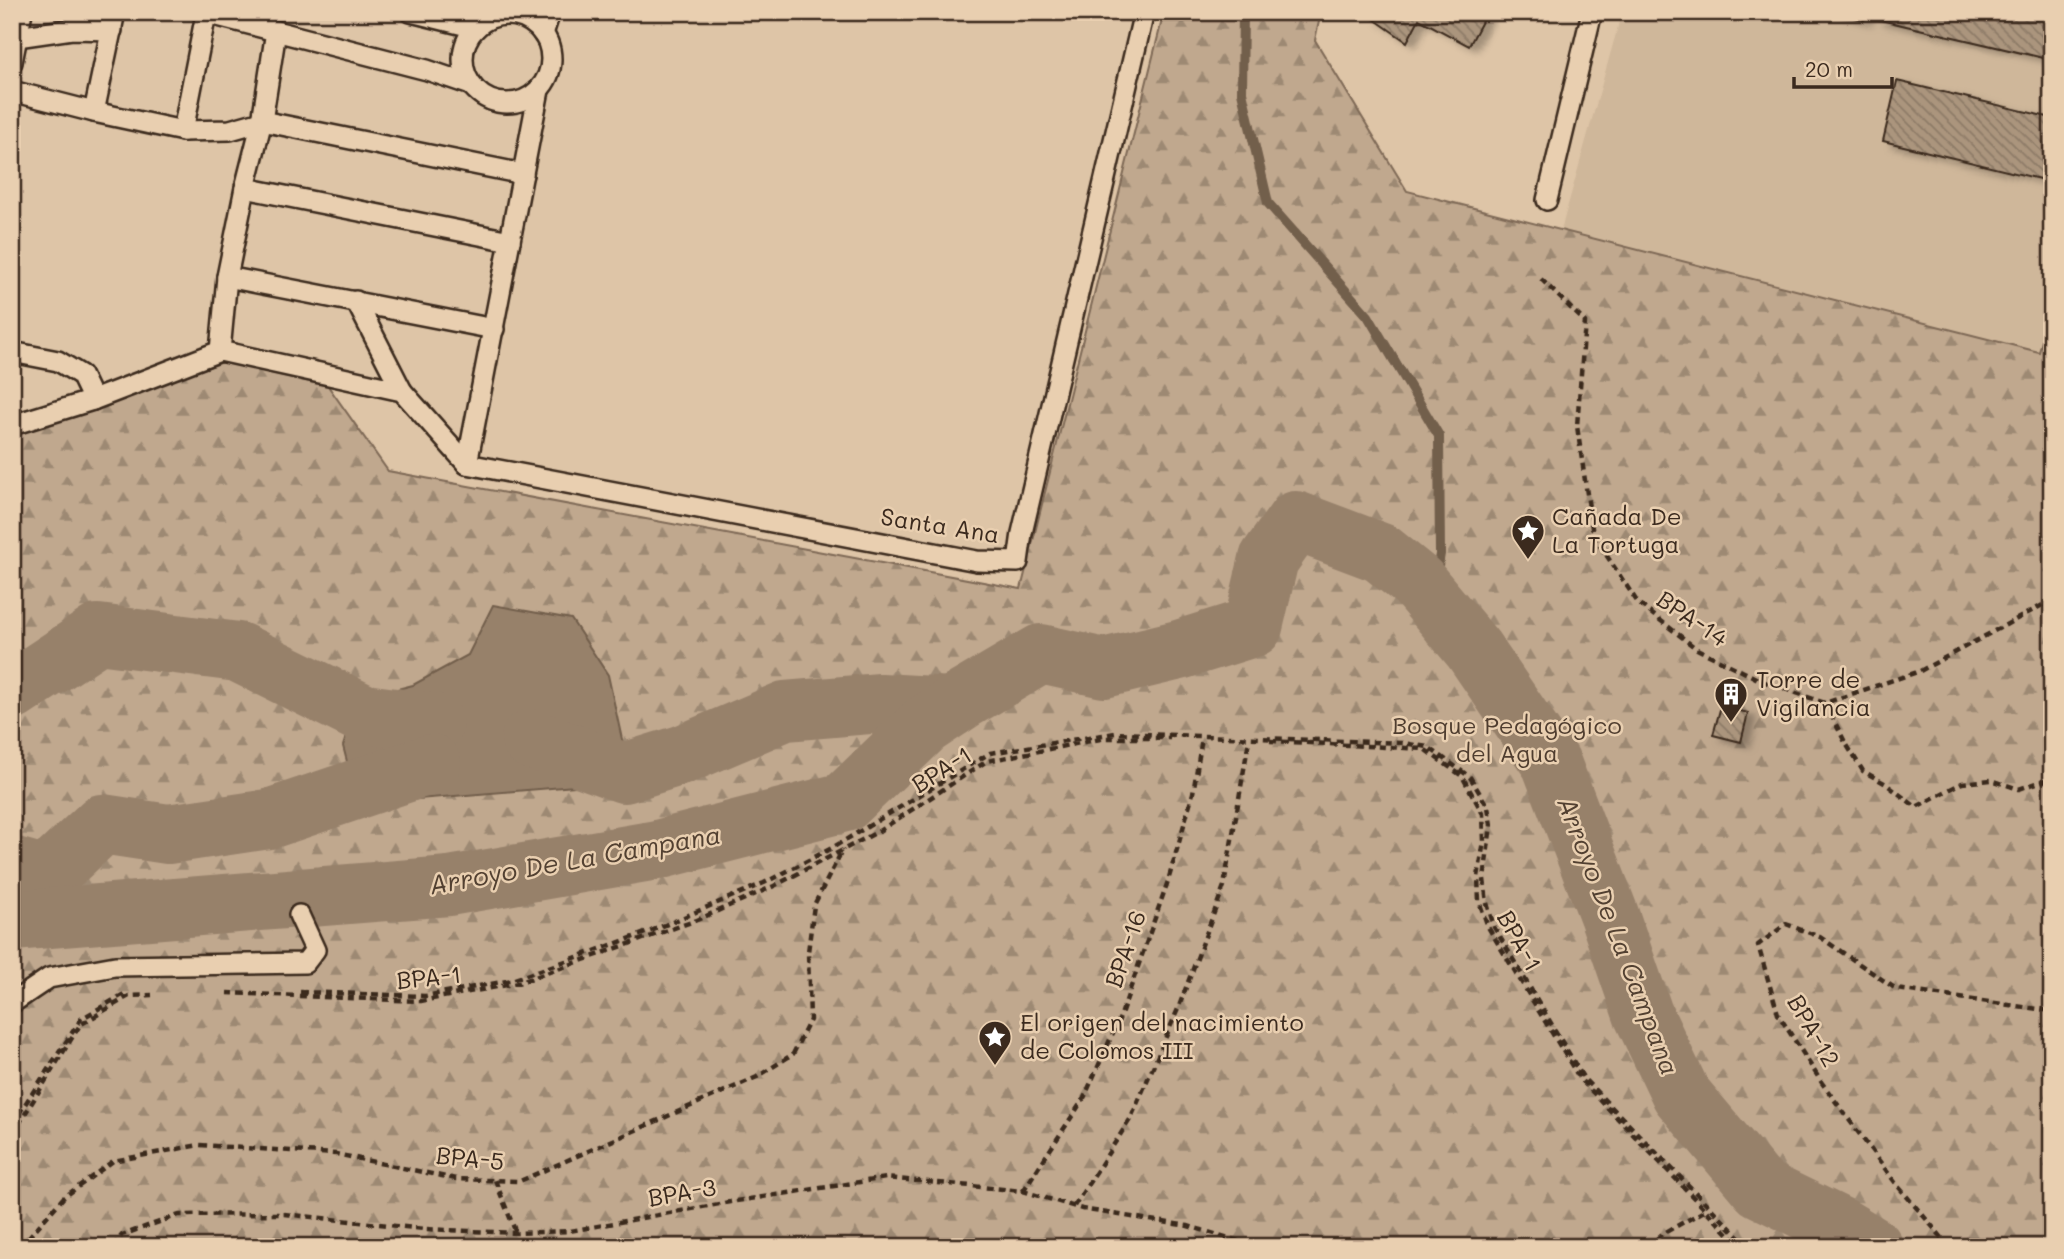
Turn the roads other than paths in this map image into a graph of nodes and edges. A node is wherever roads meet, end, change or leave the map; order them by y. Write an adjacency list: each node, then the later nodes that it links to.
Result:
1 (22, 12): 11 (lane)
2 (411, 12): 7 (lane)
3 (550, 12): 10 (lane)
4 (1144, 12): 31 (lane, Santa Ana)
5 (1592, 12): 21 (lane)
6 (204, 13): 9 (lane); 18 (lane)
7 (484, 20): 10 (lane); 13 (lane)
8 (113, 21): 11 (lane); 16 (lane)
9 (276, 31): 13 (lane); 17 (lane)
10 (543, 34): 14 (lane)
11 (17, 37): 12 (lane)
12 (12, 62)
13 (471, 85): 14 (lane)
14 (538, 90): 19 (lane)
15 (12, 91): 16 (lane)
16 (94, 112): 18 (lane)
17 (262, 121): 18 (lane); 19 (lane); 20 (lane)
18 (183, 131)
19 (523, 174): 22 (lane)
20 (245, 188): 22 (lane); 23 (lane)
21 (1547, 200)
22 (510, 241): 25 (lane)
23 (227, 276): 24 (lane); 26 (lane)
24 (356, 301): 25 (lane); 28 (lane)
25 (494, 328): 31 (lane)
26 (220, 351): 28 (lane); 29 (lane)
27 (12, 352): 29 (lane)
28 (402, 391): 31 (lane)
29 (93, 400): 30 (lane)
30 (12, 425)
31 (467, 464)
32 (299, 915): 33 (lane)
33 (37, 986): 34 (lane); 35 (lane)
34 (12, 989)
35 (12, 1003)

